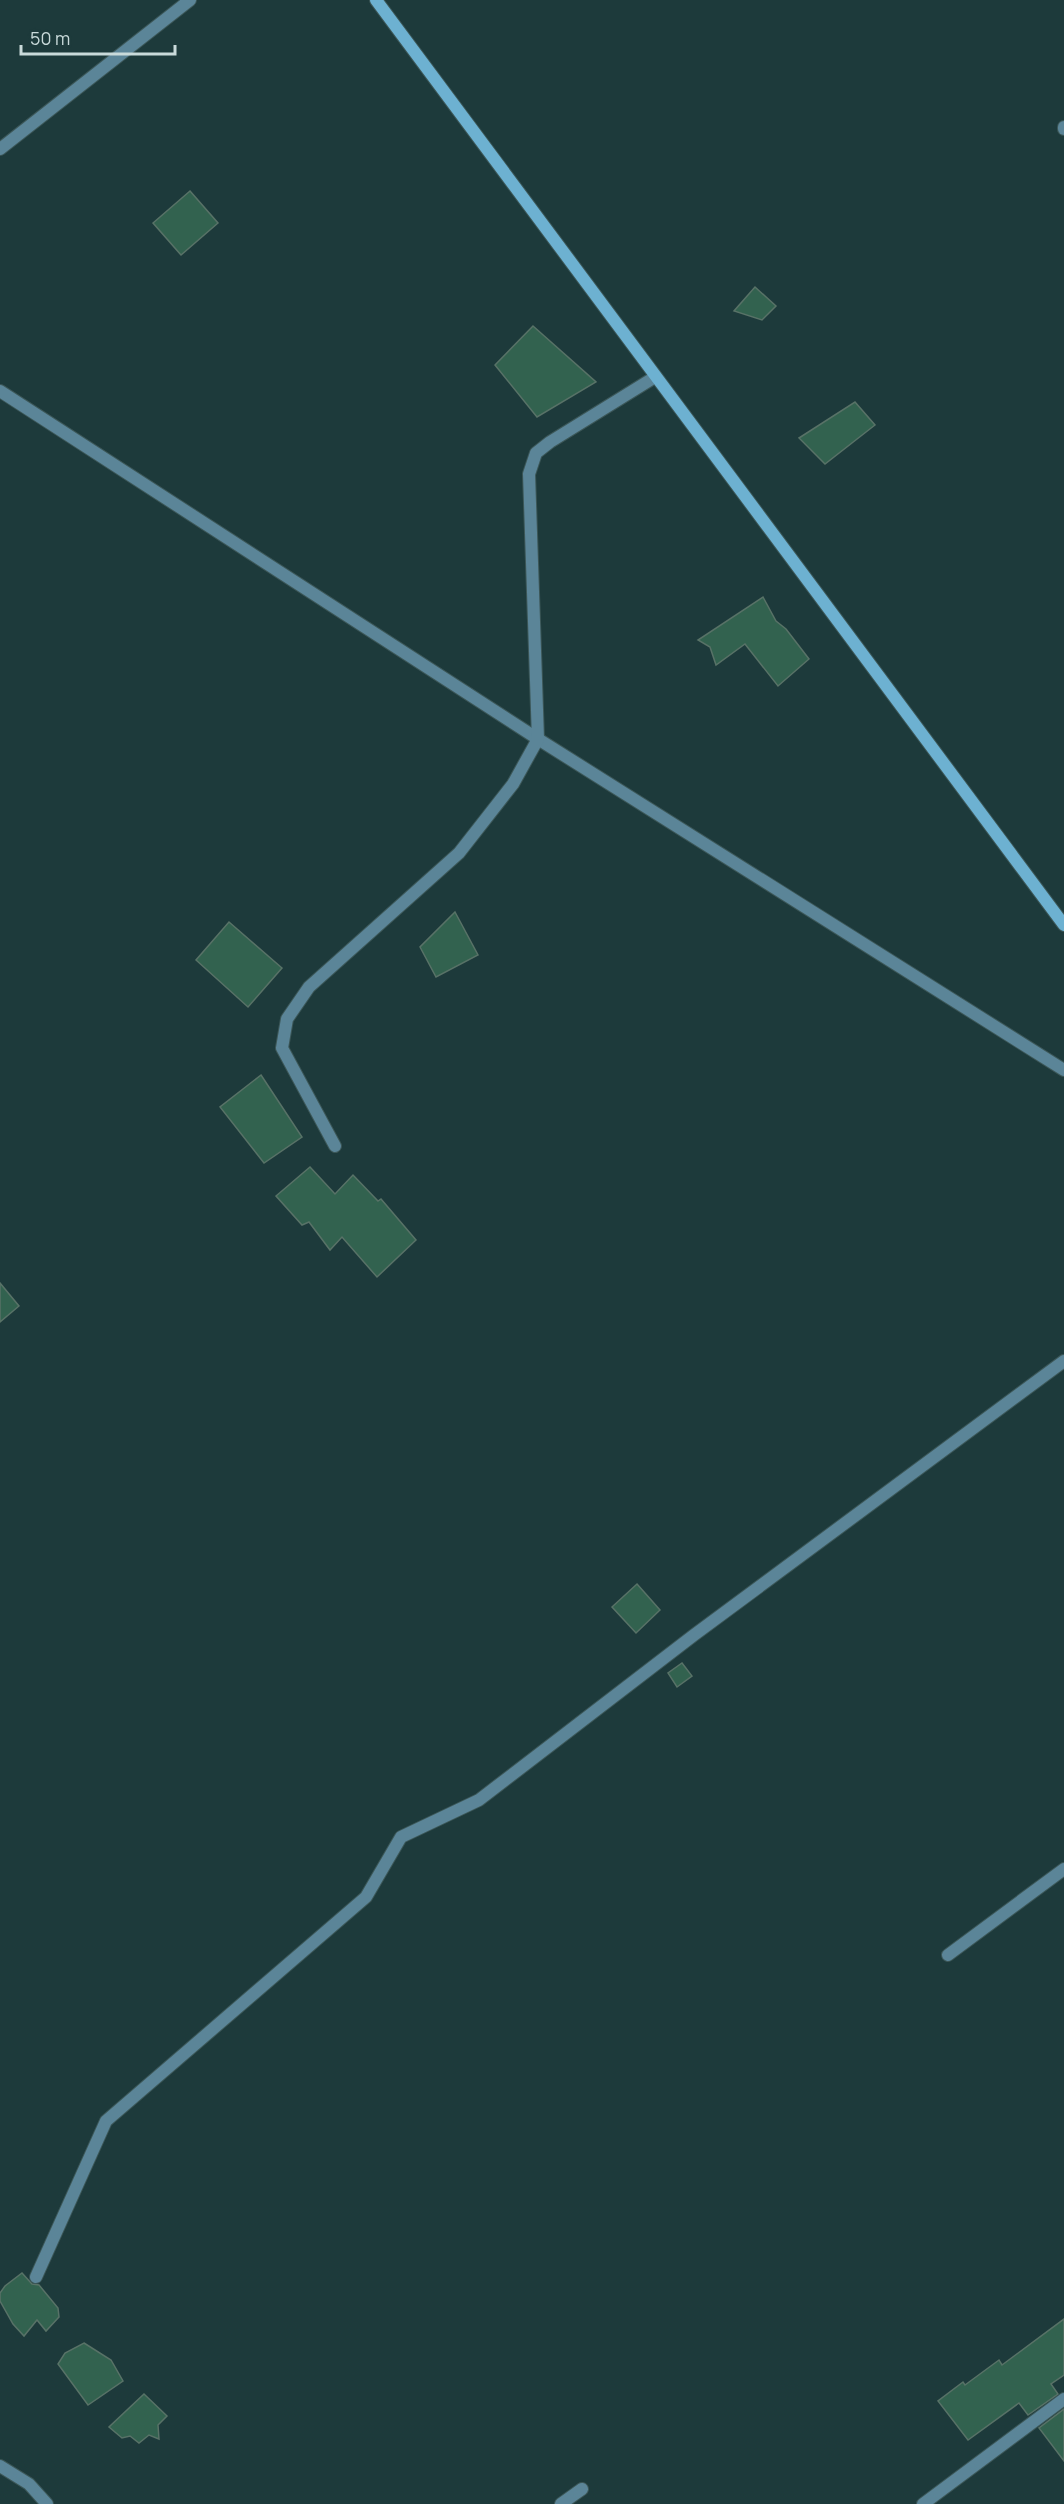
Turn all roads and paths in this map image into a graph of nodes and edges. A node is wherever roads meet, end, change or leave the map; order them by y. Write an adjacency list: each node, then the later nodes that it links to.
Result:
1 (190, 0): 3 (street)
2 (376, 0): 4 (street)
3 (0, 149)
4 (655, 377): 6 (street); 7 (street)
5 (0, 391): 6 (street)
6 (537, 739): 8 (street); 9 (street)
7 (1064, 925)
8 (1064, 1070)
9 (335, 1146)
10 (1064, 1361): 13 (street)
11 (1064, 1869): 12 (street)
12 (948, 1955)
13 (36, 2277)
14 (1064, 2399): 19 (street)
15 (0, 2466): 17 (street)
16 (582, 2489): 18 (street)
17 (47, 2504)
18 (561, 2504)
19 (923, 2504)

